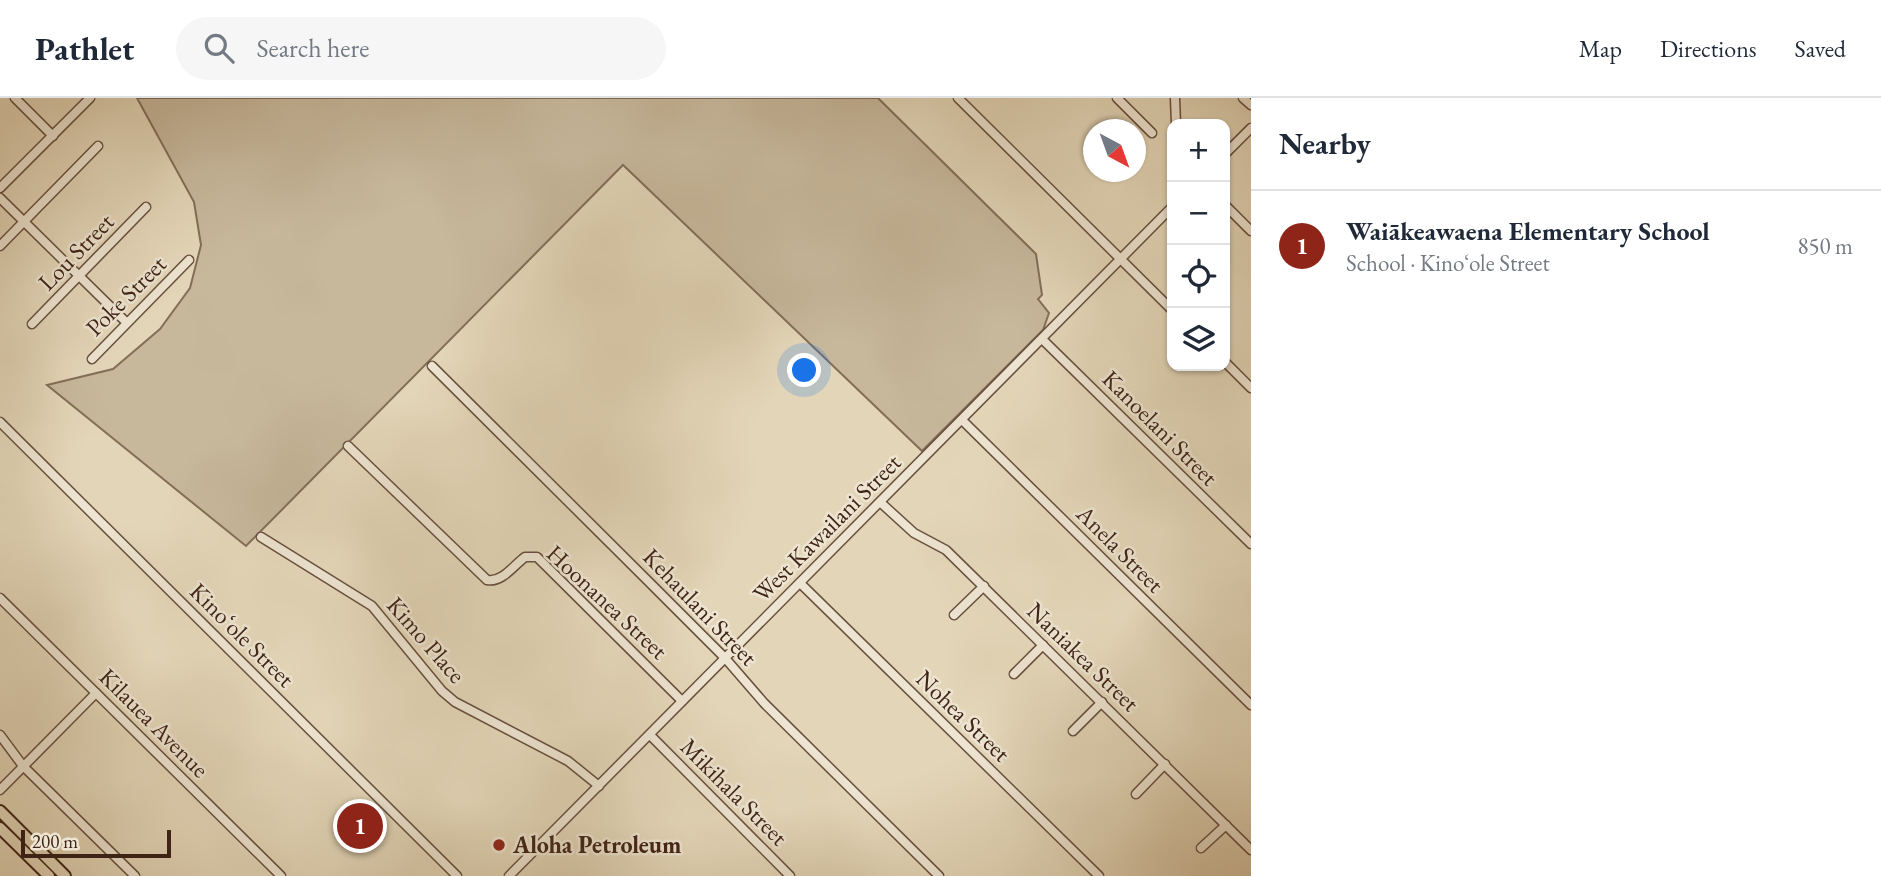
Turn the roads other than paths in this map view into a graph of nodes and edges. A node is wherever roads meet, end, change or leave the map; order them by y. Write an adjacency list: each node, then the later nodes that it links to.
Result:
1 (15, 98): 11 (street)
2 (90, 98): 11 (street)
3 (958, 98): 22 (street)
4 (1175, 98): 8 (street)
5 (1242, 98): 7 (street)
6 (1123, 100): 10 (street)
7 (1251, 105)
8 (1176, 119)
9 (1251, 128): 13 (street)
10 (1152, 132)
11 (54, 136): 14 (street)
12 (98, 146): 19 (street)
13 (1230, 150)
14 (0, 188)
15 (0, 198): 19 (street)
16 (146, 207): 24 (street, Lou Street)
17 (1230, 210): 20 (street)
18 (1167, 212): 22 (street, West Kawailani Street)
19 (24, 222): 21 (street); 24 (street)
20 (1251, 231)
21 (0, 246)
22 (1121, 259): 25 (street); 28 (street, West Kawailani Street)
23 (189, 260): 26 (street, Poke Street)
24 (80, 276): 26 (street); 27 (street, Lou Street)
25 (1170, 308)
26 (126, 322): 29 (street, Poke Street)
27 (32, 324)
28 (1042, 339): 33 (street, West Kawailani Street); 38 (street, Kanoelani Street)
29 (92, 359)
30 (432, 366): 44 (street, Kehaulani Street)
31 (1230, 367): 32 (street)
32 (1251, 388)
33 (962, 420): 36 (street, West Kawailani Street); 49 (street, Anela Street)
34 (0, 422): 67 (street, Kinoʻole Street)
35 (348, 446): 47 (street, Hoonanea Street)
36 (880, 502): 39 (street, West Kawailani Street); 40 (street, Naniakea Street)
37 (261, 537): 55 (street, Kimo Place)
38 (1251, 544)
39 (800, 583): 44 (street, West Kawailani Street); 71 (street, Nohea Street)
40 (984, 586): 42 (street); 43 (street, Naniakea Street)
41 (0, 598): 46 (street, Kilauea Avenue)
42 (954, 615)
43 (1044, 645): 45 (street); 48 (street, Naniakea Street)
44 (724, 658): 47 (street, West Kawailani Street); 70 (street, Kehaulani Street)
45 (1014, 674)
46 (96, 693): 54 (street); 66 (street, Kilauea Avenue)
47 (682, 701): 52 (street, West Kawailani Street)
48 (1102, 702): 50 (street); 53 (street, Naniakea Street)
49 (1251, 705)
50 (1073, 731)
51 (0, 735): 54 (street)
52 (650, 735): 55 (street, West Kawailani Street); 69 (street, Mikihala Street)
53 (1165, 764): 57 (street); 59 (street, Naniakea Street)
54 (23, 766): 56 (street); 65 (street)
55 (599, 786): 68 (street, West Kawailani Street)
56 (0, 790)
57 (1136, 794)
58 (0, 811): 64 (highway)
59 (1226, 825): 61 (street); 62 (street, Naniakea Street)
60 (0, 828): 63 (highway)
61 (1201, 848)
62 (1251, 850)
63 (49, 876)
64 (65, 876)
65 (135, 876)
66 (281, 876)
67 (457, 876)
68 (509, 876)
69 (790, 876)
70 (939, 876)
71 (1098, 876)

